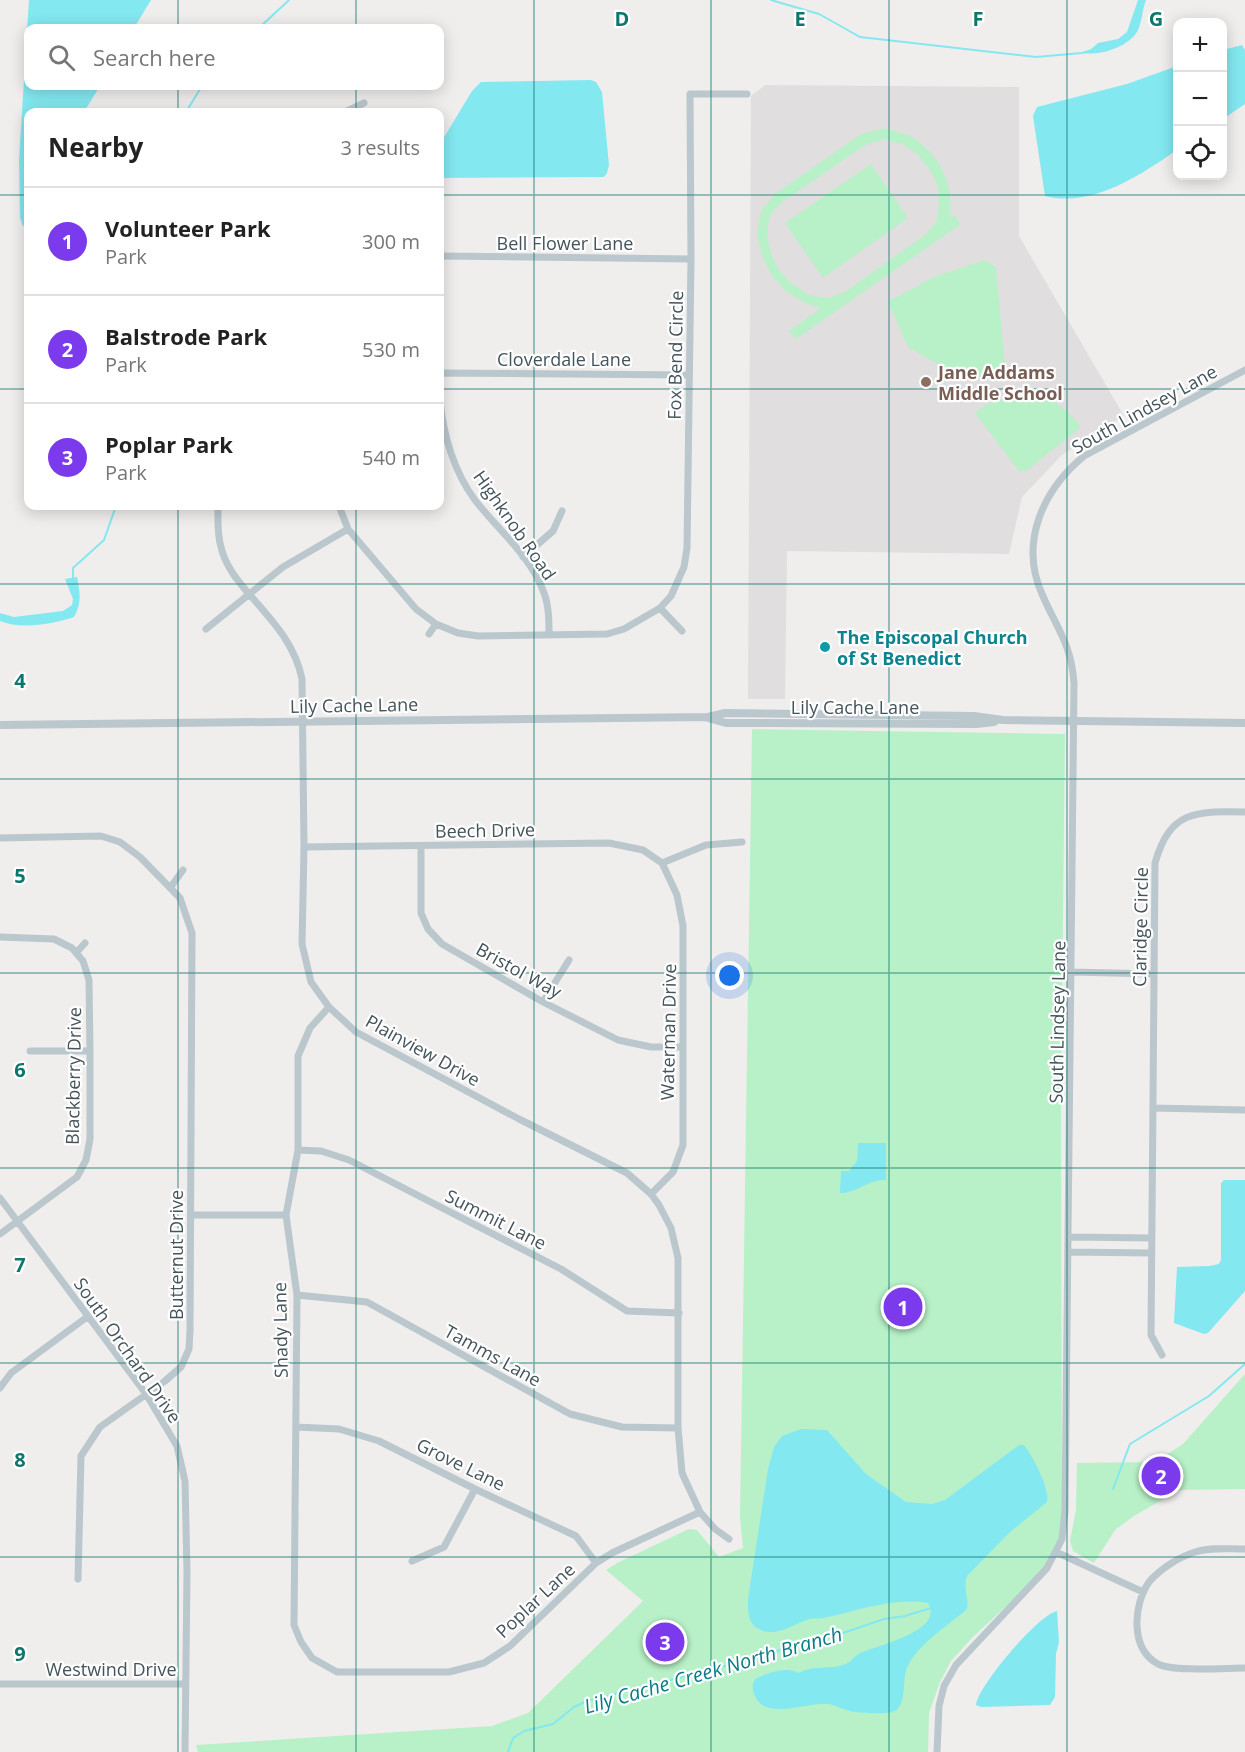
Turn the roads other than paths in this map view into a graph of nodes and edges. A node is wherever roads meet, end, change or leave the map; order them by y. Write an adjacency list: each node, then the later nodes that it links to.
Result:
1 (747, 94): 5 (street, Fox Bend Circle)
2 (364, 104): 3 (street)
3 (354, 108)
4 (444, 256): 5 (street, Bell Flower Lane)
5 (691, 259): 8 (street, Fox Bend Circle)
6 (1245, 370): 22 (street, South Lindsey Lane)
7 (444, 373): 8 (street, Cloverdale Lane)
8 (689, 375): 16 (street, Fox Bend Circle)
9 (444, 428): 14 (street, Highknob Road)
10 (218, 510): 15 (street, Plainview Drive)
11 (341, 510): 13 (street, Fox Bend Circle)
12 (562, 512): 14 (street)
13 (348, 529): 15 (street); 17 (street, Fox Bend Circle)
14 (523, 556): 21 (street, Highknob Road)
15 (249, 594): 18 (street); 23 (street, Plainview Drive)
16 (660, 608): 19 (street); 21 (street, Fox Bend Circle)
17 (436, 624): 20 (street); 21 (street, Fox Bend Circle)
18 (206, 629)
19 (682, 631)
20 (429, 634)
21 (549, 634)
22 (1073, 721): 23 (street, Lily Cache Lane); 24 (street, Lily Cache Lane); 38 (street, South Lindsey Lane)
23 (303, 722): 25 (street, Lily Cache Lane); 30 (street, Plainview Drive)
24 (1245, 723)
25 (0, 725)
26 (1245, 812): 39 (street, Claridge Circle)
27 (0, 838): 33 (street, Butternut Drive)
28 (742, 842): 31 (street)
29 (421, 846): 30 (street, Beech Drive); 31 (street, Beech Drive); 40 (street, Bristol Way)
30 (304, 847): 41 (street, Plainview Drive)
31 (662, 863): 42 (street, Waterman Drive)
32 (183, 870): 33 (street)
33 (170, 888): 50 (street, Butternut Drive)
34 (0, 937): 36 (street)
35 (85, 942): 36 (street)
36 (76, 953): 44 (street, Blackberry Drive)
37 (569, 960): 40 (street)
38 (1072, 972): 39 (street); 54 (street, South Lindsey Lane)
39 (1153, 974): 45 (street, Claridge Circle)
40 (543, 1002): 42 (street, Bristol Way)
41 (328, 1007): 47 (street, Shady Lane); 48 (street, Plainview Drive)
42 (682, 1047): 48 (street, Waterman Drive)
43 (30, 1051): 44 (street)
44 (90, 1051): 52 (street, Blackberry Drive)
45 (1153, 1108): 46 (street); 55 (street, Claridge Circle)
46 (1245, 1110)
47 (298, 1150): 51 (street, Shady Lane); 59 (street, Summit Lane)
48 (651, 1194): 59 (street, Plainview Drive)
49 (0, 1198): 52 (street, South Orchard Drive)
50 (191, 1215): 51 (street); 63 (street, Butternut Drive)
51 (286, 1215): 58 (street, Shady Lane)
52 (18, 1221): 53 (street, Blackberry Drive); 60 (street, South Orchard Drive)
53 (0, 1234)
54 (1069, 1237): 55 (street); 56 (street, South Lindsey Lane)
55 (1151, 1239): 57 (street, Claridge Circle)
56 (1069, 1252): 57 (street); 70 (street, South Lindsey Lane)
57 (1151, 1254): 61 (street, Claridge Circle)
58 (297, 1295): 64 (street, Shady Lane); 65 (street, Tamms Lane)
59 (679, 1313): 65 (street, Plainview Drive)
60 (87, 1317): 62 (street); 63 (street, South Orchard Drive)
61 (1162, 1354)
62 (0, 1388)
63 (146, 1394): 73 (street, Butternut Drive); 78 (street, South Orchard Drive)
64 (296, 1427): 66 (street, Grove Lane); 75 (street, Shady Lane)
65 (678, 1428): 67 (street, Plainview Drive)
66 (475, 1489): 71 (street); 72 (street, Grove Lane)
67 (699, 1512): 68 (street, Plainview Drive); 72 (street, Poplar Lane)
68 (729, 1539)
69 (1245, 1550): 74 (street)
70 (1056, 1552): 74 (street); 80 (street, South Lindsey Lane)
71 (412, 1561)
72 (596, 1563): 75 (street, Poplar Lane)
73 (78, 1580)
74 (1143, 1592): 76 (street)
75 (312, 1658)
76 (1245, 1668)
77 (0, 1684): 78 (street, Westwind Drive)
78 (186, 1684): 79 (street, South Orchard Drive)
79 (185, 1752)
80 (937, 1752)

